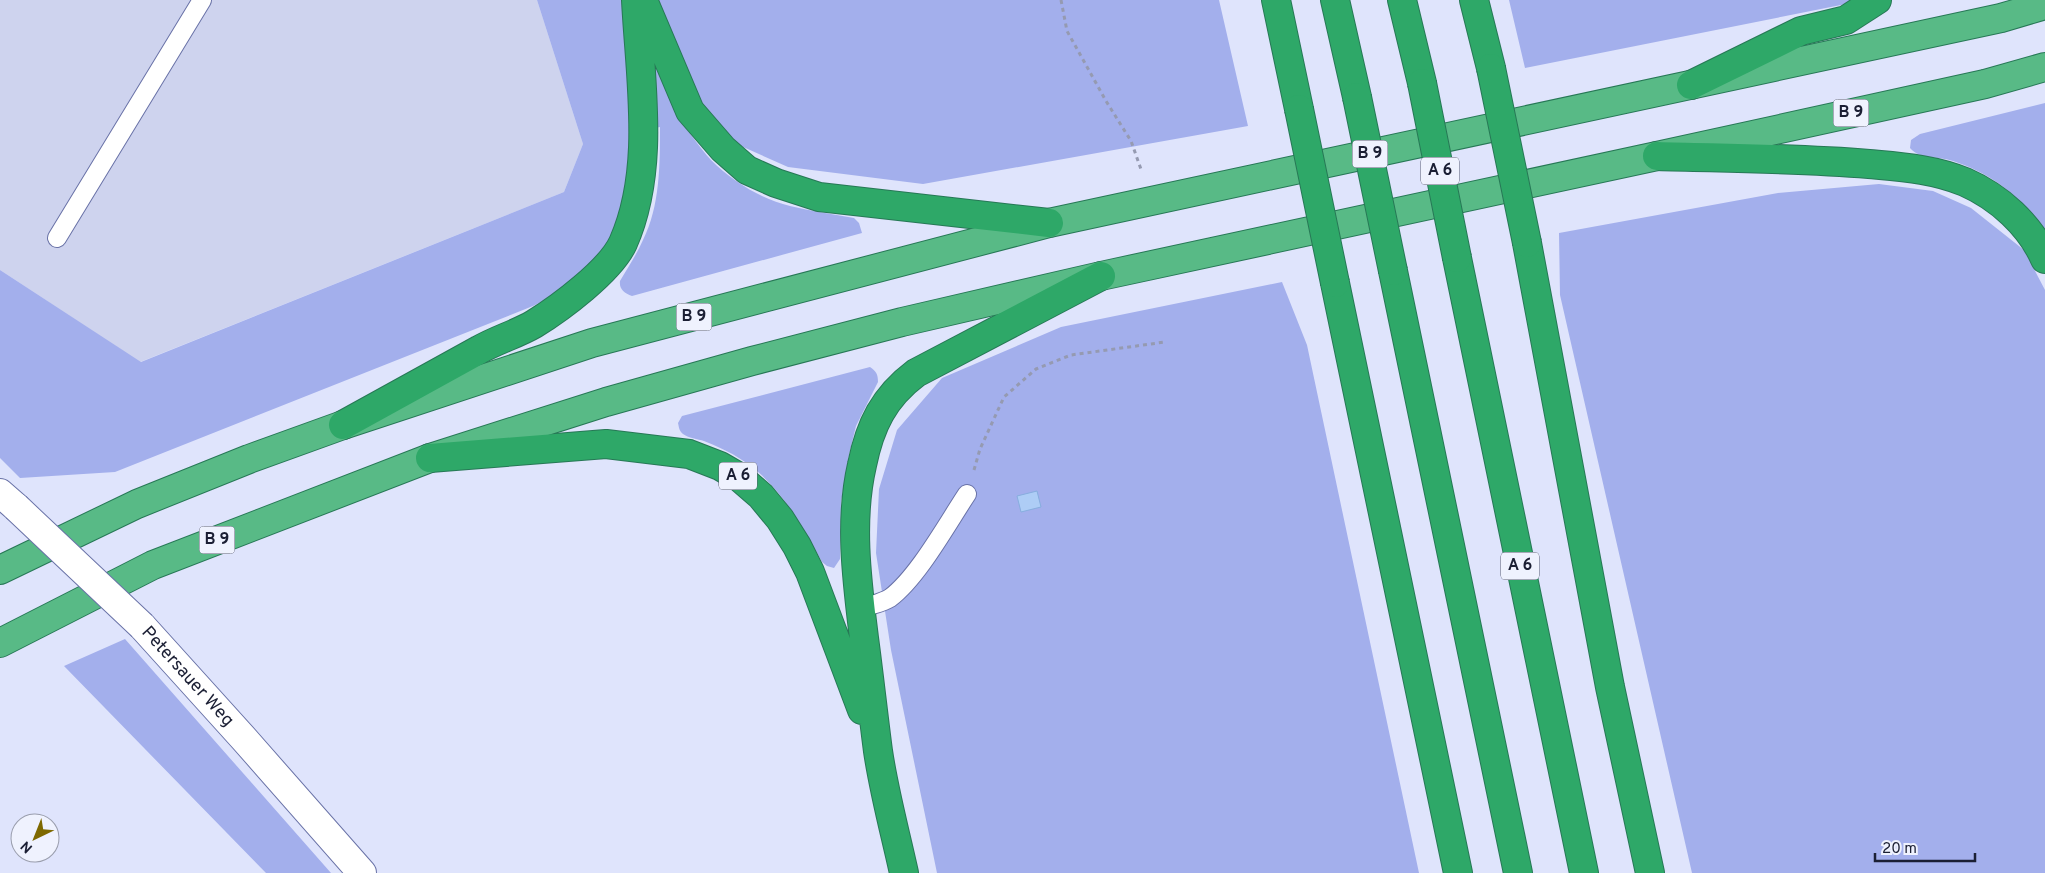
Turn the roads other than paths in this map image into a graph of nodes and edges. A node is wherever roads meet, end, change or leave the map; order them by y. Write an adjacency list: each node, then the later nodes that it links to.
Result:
1 (202, 0): 14 (lane)
2 (636, 0): 17 (highway, B 9)
3 (643, 0): 13 (highway)
4 (1276, 0): 27 (highway, bridge)
5 (1335, 0): 28 (highway, bridge)
6 (1402, 0): 29 (highway, A 6, bridge)
7 (1474, 0): 30 (highway, bridge)
8 (1877, 0): 11 (highway, B 9)
9 (2045, 5): 11 (highway, B 9)
10 (2045, 67): 12 (highway, B 9)
11 (1692, 85): 13 (highway, B 9)
12 (1657, 156): 15 (highway); 16 (highway, B 9)
13 (1049, 224): 17 (highway, B 9)
14 (57, 238)
15 (2045, 259)
16 (1101, 276): 18 (highway, B 9); 22 (highway, B 9)
17 (343, 425): 21 (highway, B 9)
18 (430, 458): 23 (highway, B 9); 24 (highway, A 6)
19 (967, 494): 22 (lane)
20 (8, 500): 25 (street, Petersauer Weg, bridge)
21 (0, 570)
22 (860, 609): 24 (highway, B 9)
23 (0, 643)
24 (878, 752): 26 (highway)
25 (362, 873)
26 (904, 873)
27 (1458, 873)
28 (1518, 873)
29 (1584, 873)
30 (1650, 873)

